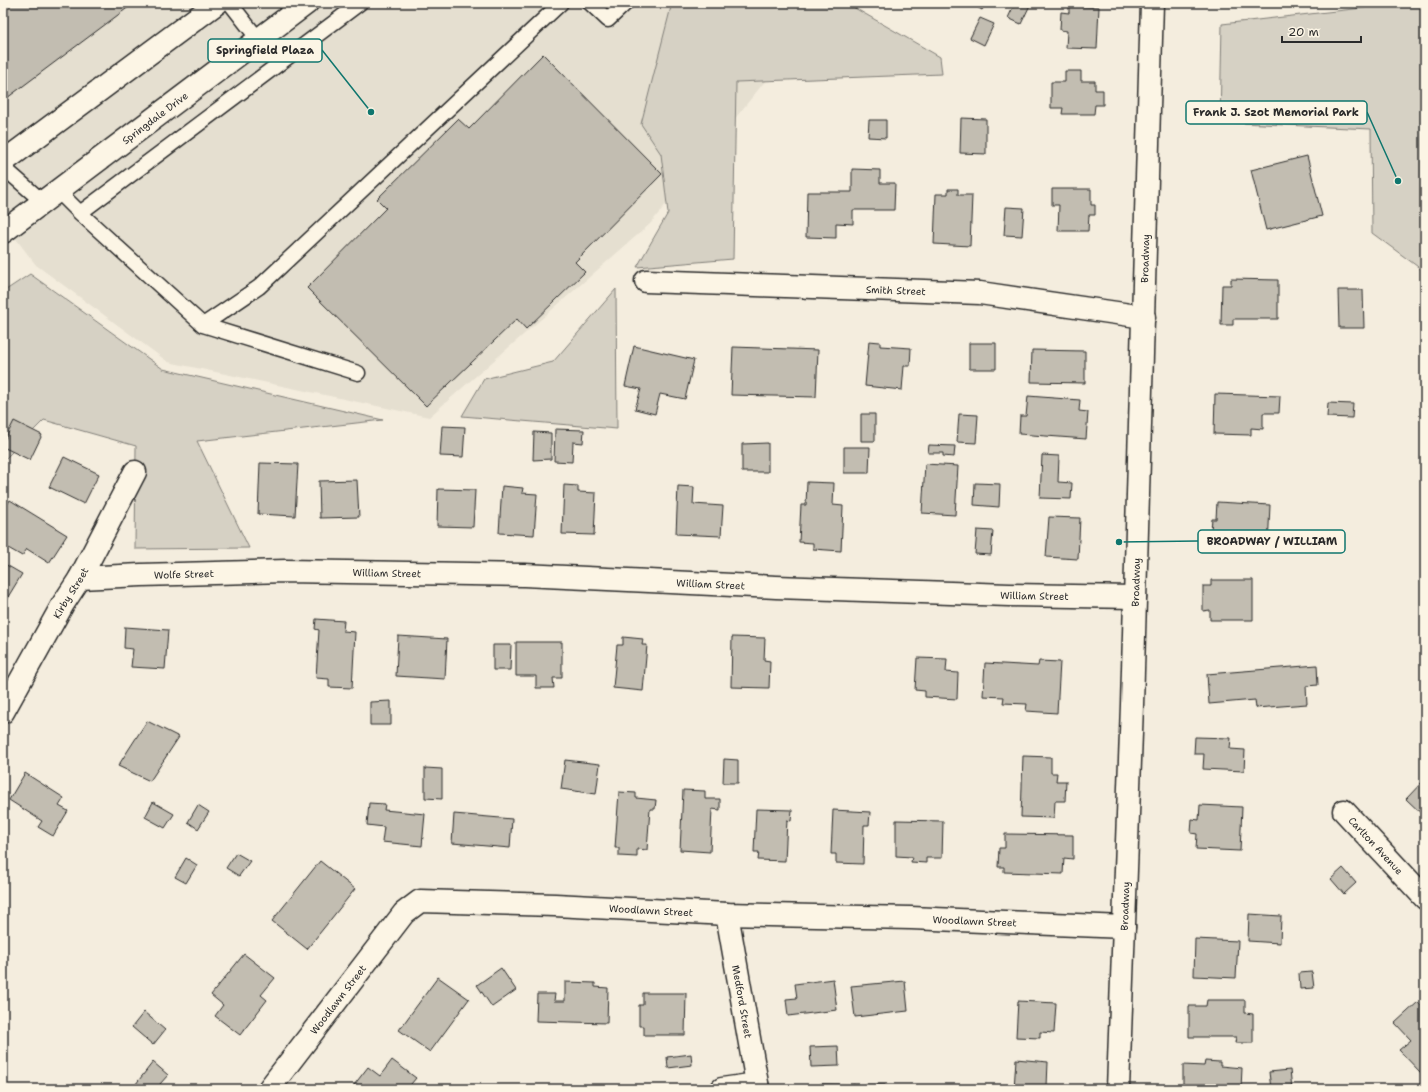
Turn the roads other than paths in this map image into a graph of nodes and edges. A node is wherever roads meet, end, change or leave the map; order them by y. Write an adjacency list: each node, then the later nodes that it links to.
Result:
1 (217, 3): 10 (street)
2 (230, 3): 9 (lane)
3 (307, 3): 9 (street, Springdale Drive)
4 (360, 3): 13 (lane)
5 (561, 3): 17 (lane)
6 (590, 3): 7 (lane)
7 (626, 3)
8 (1152, 3): 16 (street, Broadway)
9 (258, 39): 12 (street, Springdale Drive)
10 (3, 162)
11 (3, 167): 12 (lane)
12 (50, 196): 13 (lane); 14 (street, Springdale Drive)
13 (80, 213): 17 (lane)
14 (3, 232)
15 (646, 281): 16 (street, Smith Street)
16 (1144, 317): 22 (street, Broadway)
17 (203, 325): 18 (lane)
18 (358, 373)
19 (135, 472): 21 (street, Kirby Street)
20 (287, 572): 21 (street, Wolfe Street); 22 (street, William Street)
21 (80, 578): 23 (street, Kirby Street)
22 (1135, 597): 27 (street, Broadway)
23 (3, 712)
24 (1344, 811): 25 (street, Carlton Avenue)
25 (1425, 898)
26 (727, 914): 27 (street, Woodlawn Street); 28 (street, Medford Street); 29 (street, Woodlawn Street)
27 (1124, 927): 31 (street, Broadway)
28 (757, 1086): 30 (street)
29 (269, 1089)
30 (722, 1089)
31 (1118, 1089)

